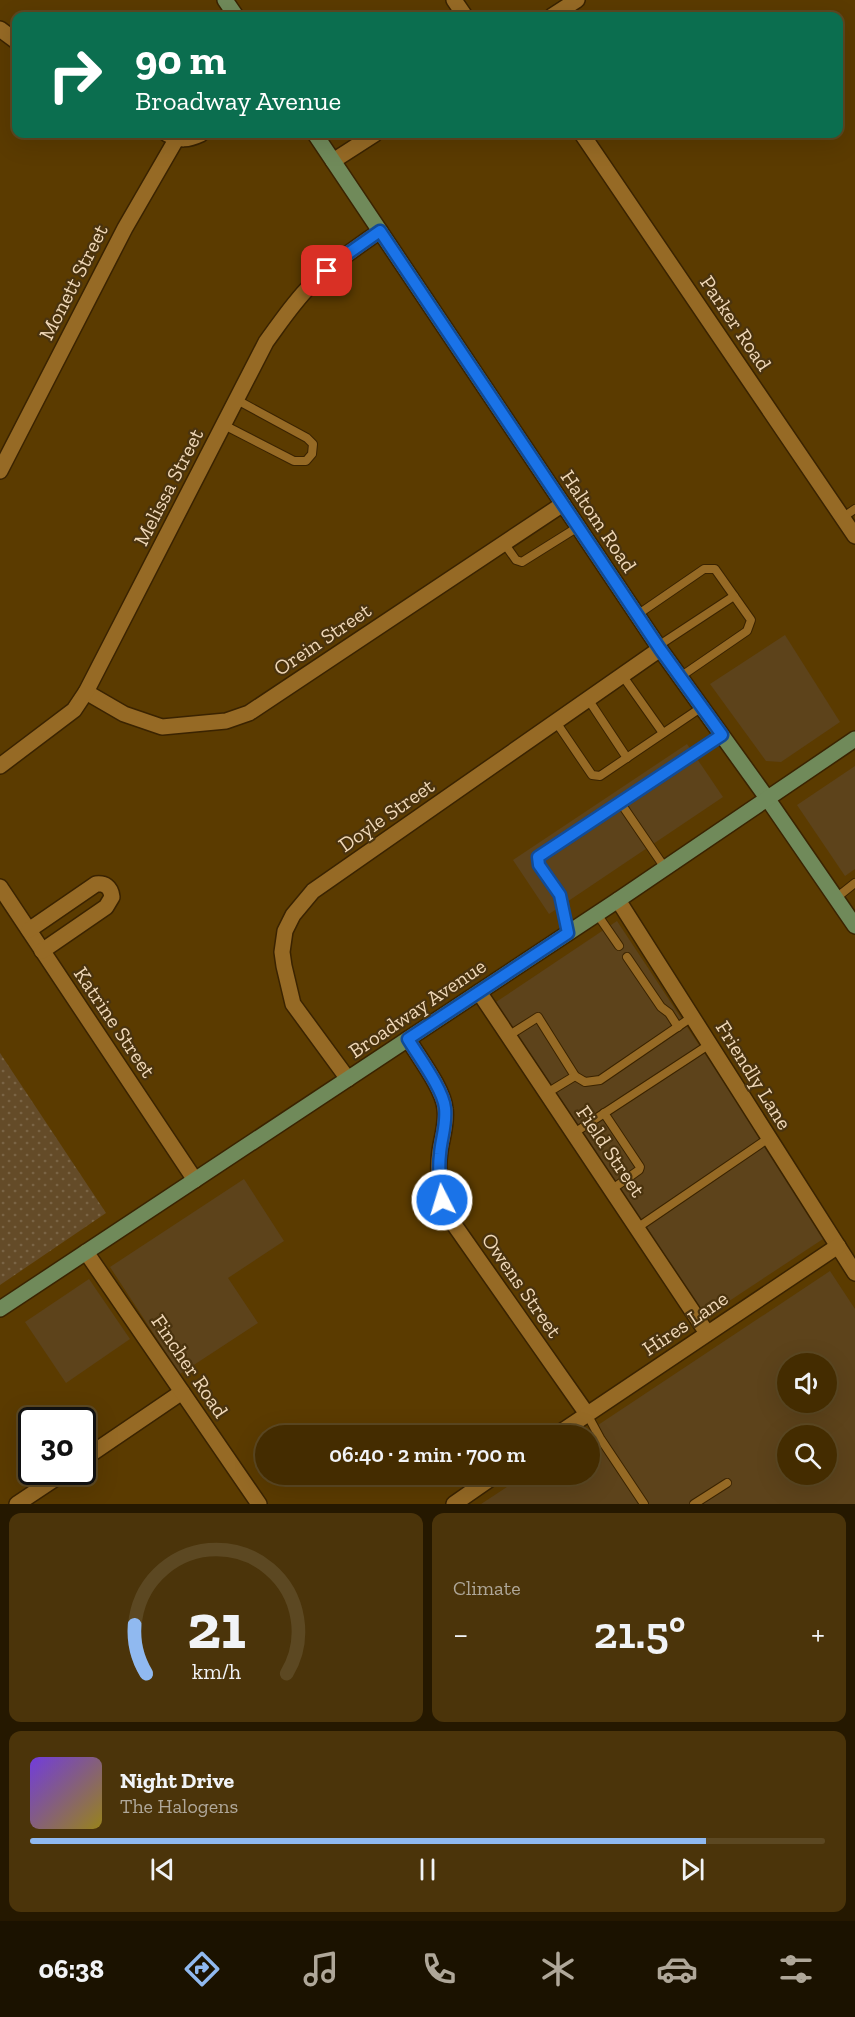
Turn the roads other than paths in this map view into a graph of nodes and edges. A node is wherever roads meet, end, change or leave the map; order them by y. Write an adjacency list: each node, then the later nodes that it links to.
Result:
1 (577, 0): 2 (street)
2 (558, 12)
3 (171, 138): 11 (street, Monett Street)
4 (318, 138): 7 (main road, Haltom Road)
5 (369, 138): 7 (street)
6 (585, 138): 13 (street, Parker Road)
7 (333, 161): 8 (main road, Haltom Road)
8 (380, 231): 9 (street, Melissa Street); 12 (main road, Haltom Road)
9 (237, 400): 10 (street, Melissa Street); 10 (lane)
10 (224, 425): 22 (street, Melissa Street)
11 (0, 471)
12 (563, 504): 14 (main road, Haltom Road); 16 (street, Orein Street)
13 (849, 513): 15 (street, Parker Road)
14 (578, 527): 16 (lane); 18 (main road, Haltom Road)
15 (855, 536)
16 (504, 543): 22 (street, Orein Street)
17 (734, 596): 18 (lane); 19 (lane); 21 (lane)
18 (637, 615): 19 (main road, Haltom Road)
19 (659, 647): 20 (street, Doyle Street); 21 (main road, Haltom Road)
20 (622, 675): 23 (street, Doyle Street); 26 (lane)
21 (680, 677): 24 (main road, Haltom Road)
22 (86, 692): 30 (street, Melissa Street)
23 (588, 699): 25 (street, Doyle Street); 29 (lane)
24 (702, 707): 26 (lane); 27 (main road, Haltom Road)
25 (556, 722): 29 (lane); 52 (street, Doyle Street)
26 (663, 734): 29 (lane)
27 (722, 735): 31 (main road, Haltom Road); 32 (lane)
28 (855, 740): 31 (main road, Broadway Avenue)
29 (627, 758)
30 (0, 766)
31 (767, 798): 33 (main road, Broadway Avenue); 36 (main road, Haltom Road)
32 (620, 802): 33 (lane); 41 (lane)
33 (665, 868): 37 (main road, Broadway Avenue)
34 (855, 883): 36 (lane)
35 (0, 887): 40 (street, Katrine Street)
36 (836, 898): 39 (main road, Haltom Road)
37 (618, 900): 38 (main road, Broadway Avenue); 46 (street, Friendly Lane)
38 (597, 914): 41 (main road, Broadway Avenue); 42 (lane)
39 (855, 927)
40 (29, 930): 43 (street, Katrine Street); 43 (street)
41 (568, 933): 45 (main road, Broadway Avenue)
42 (619, 946)
43 (42, 951): 57 (street, Katrine Street)
44 (627, 957): 47 (lane)
45 (479, 992): 48 (street, Field Street); 49 (main road, Broadway Avenue)
46 (692, 1017): 47 (lane); 50 (street, Friendly Lane)
47 (678, 1027): 51 (lane)
48 (508, 1036): 51 (lane); 53 (street, Field Street)
49 (408, 1039): 52 (main road, Broadway Avenue); 66 (street, Owens Street)
50 (710, 1044): 54 (lane); 56 (street, Friendly Lane)
51 (575, 1076): 53 (lane)
52 (348, 1079): 57 (main road, Broadway Avenue)
53 (547, 1093): 55 (street, Field Street)
54 (604, 1113): 55 (lane); 58 (lane)
55 (574, 1133): 58 (street, Field Street)
56 (769, 1138): 59 (lane); 60 (street, Friendly Lane)
57 (195, 1180): 61 (main road, Broadway Avenue)
58 (611, 1190): 59 (street, Field Street)
59 (637, 1228): 64 (street, Field Street)
60 (838, 1246): 62 (street, Friendly Lane); 64 (street, Hires Lane)
61 (86, 1252): 63 (main road, Broadway Avenue); 65 (street, Fincher Road)
62 (855, 1273)
63 (0, 1309)
64 (708, 1333): 66 (street, Hires Lane)
65 (182, 1392): 68 (street); 73 (street, Fincher Road)
66 (587, 1414): 67 (street, Hires Lane); 75 (lane)
67 (571, 1425)
68 (96, 1450)
69 (727, 1483): 76 (lane)
70 (45, 1485): 72 (street)
71 (481, 1485): 74 (street)
72 (16, 1504)
73 (259, 1504)
74 (453, 1504)
75 (644, 1504)
76 (694, 1504)

